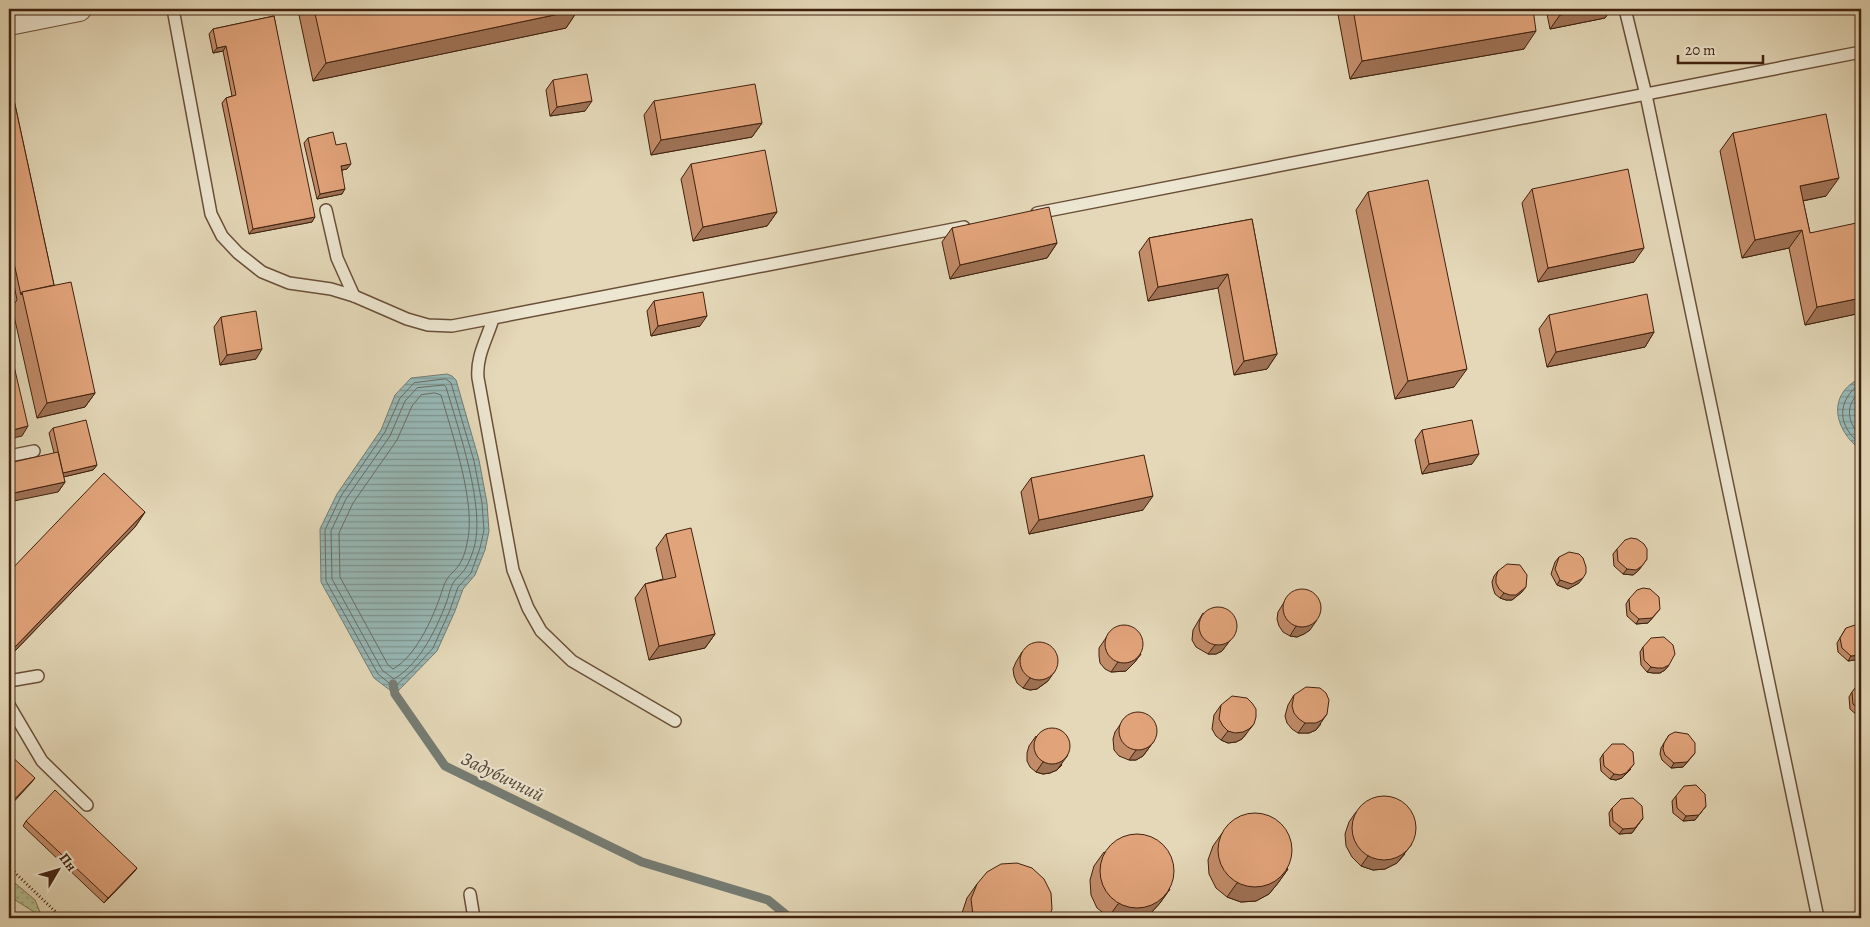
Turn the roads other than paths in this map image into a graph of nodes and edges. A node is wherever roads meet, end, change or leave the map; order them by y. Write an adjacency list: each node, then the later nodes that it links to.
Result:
1 (79, 9): 4 (street)
2 (173, 9): 10 (lane)
3 (1626, 9): 6 (lane)
4 (9, 23)
5 (1861, 52): 6 (lane)
6 (1646, 95): 8 (lane); 21 (lane)
7 (326, 210): 10 (lane)
8 (1030, 215)
9 (972, 226): 11 (lane)
10 (354, 296): 11 (lane)
11 (493, 319): 17 (lane)
12 (34, 451): 13 (lane)
13 (9, 456)
14 (38, 676): 15 (lane)
15 (9, 681)
16 (9, 705): 18 (lane)
17 (675, 722)
18 (86, 805)
19 (470, 894): 20 (lane)
20 (474, 918)
21 (1818, 918)

